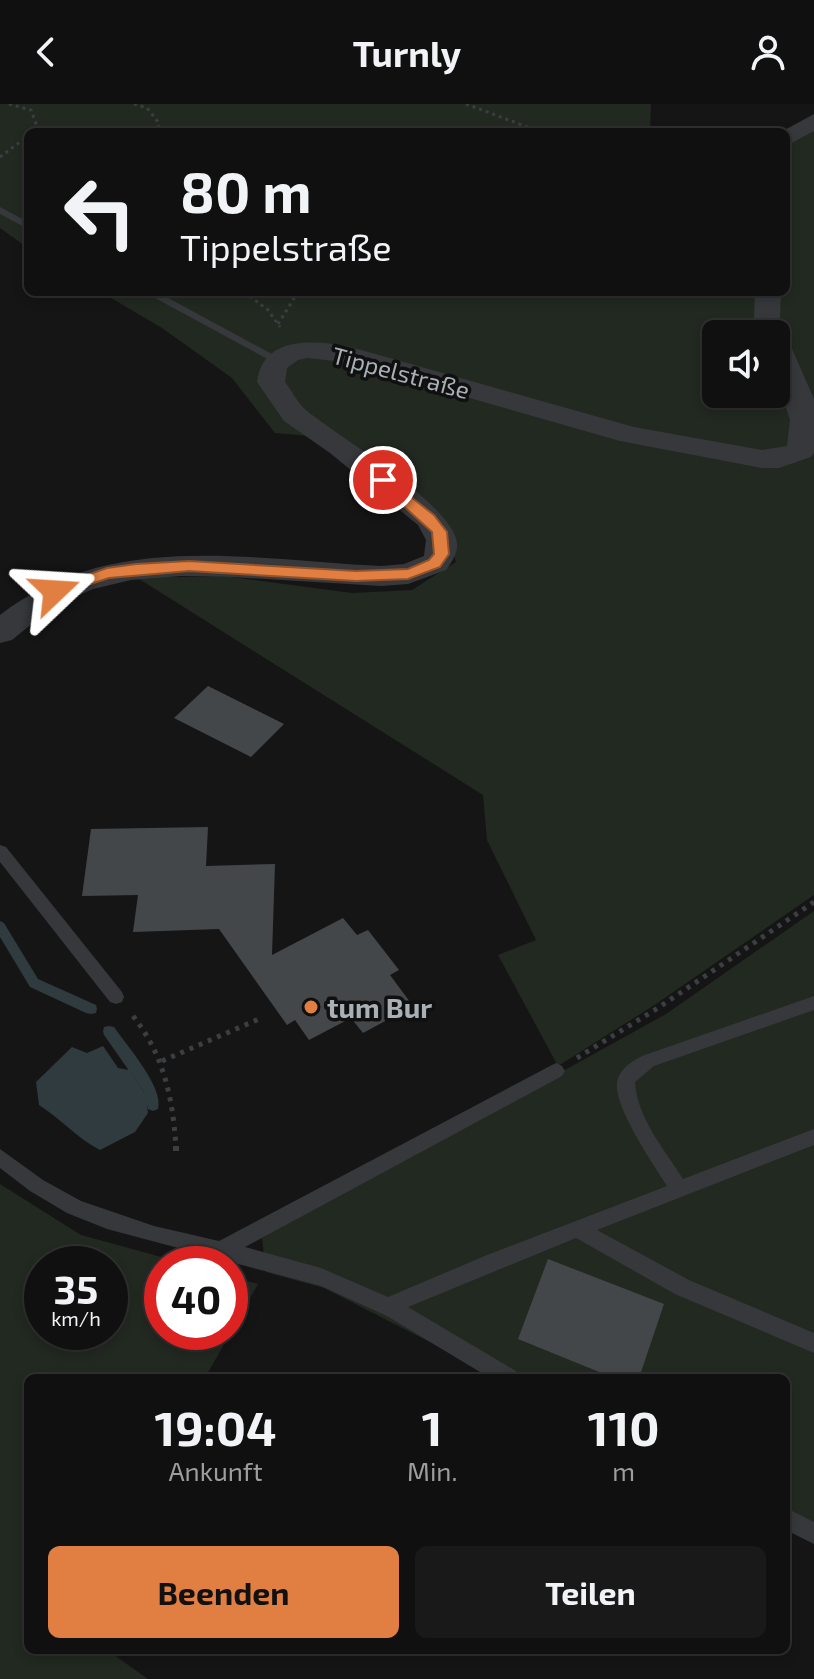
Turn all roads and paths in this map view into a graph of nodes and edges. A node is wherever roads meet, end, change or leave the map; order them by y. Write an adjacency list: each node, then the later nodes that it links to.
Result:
1 (9, 104): 5 (path)
2 (134, 104): 6 (path)
3 (466, 104): 7 (path)
4 (814, 121): 8 (street)
5 (38, 128)
6 (158, 128)
7 (530, 128)
8 (790, 136)
9 (24, 139): 10 (path)
10 (0, 157)
11 (0, 210): 12 (lane)
12 (24, 224)
13 (157, 296): 19 (lane)
14 (249, 296): 18 (path)
15 (296, 296): 18 (path)
16 (768, 296): 17 (street)
17 (768, 320)
18 (278, 324): 19 (path)
19 (282, 357): 20 (street, Tippelstraße); 21 (street)
20 (790, 367)
21 (0, 632)
22 (0, 851): 24 (lane)
23 (814, 902): 28 (path)
24 (116, 997): 27 (path)
25 (814, 1003): 32 (lane)
26 (259, 1019): 27 (path)
27 (162, 1061): 30 (path)
28 (556, 1071): 35 (lane)
29 (814, 1137): 32 (lane)
30 (176, 1152)
31 (0, 1157): 34 (lane)
32 (679, 1189): 33 (lane)
33 (577, 1229): 37 (lane); 38 (lane)
34 (205, 1246)
35 (228, 1246)
36 (248, 1256): 37 (lane)
37 (386, 1307): 39 (lane)
38 (814, 1343)
39 (502, 1374)
40 (790, 1521): 41 (lane)
41 (814, 1533)

